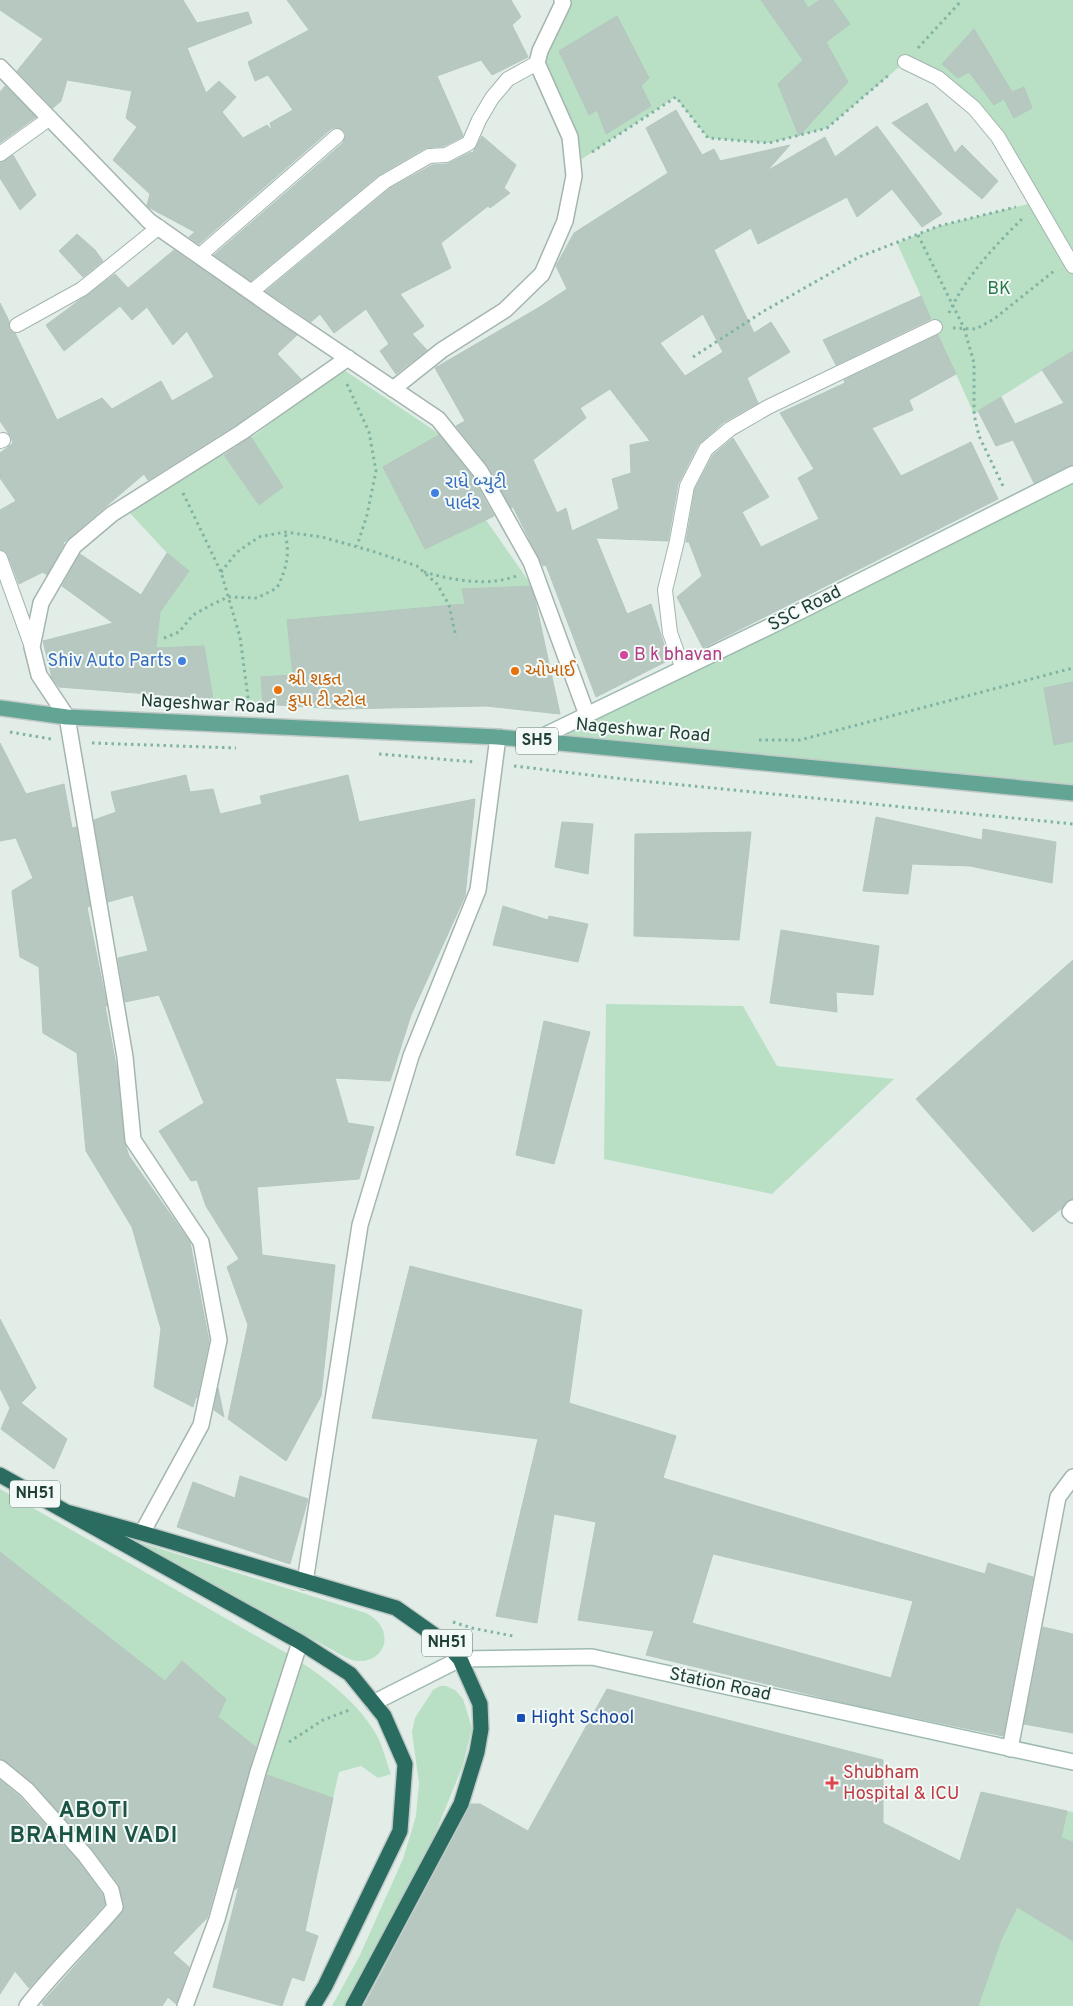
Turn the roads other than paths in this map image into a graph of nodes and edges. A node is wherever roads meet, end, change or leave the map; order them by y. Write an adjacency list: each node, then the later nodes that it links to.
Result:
1 (562, 0): 3 (street)
2 (905, 62): 10 (lane)
3 (537, 63): 11 (lane); 15 (street)
4 (0, 67): 5 (street)
5 (50, 118): 7 (lane); 8 (street)
6 (337, 136): 9 (lane)
7 (0, 154)
8 (158, 227): 9 (street); 12 (lane)
9 (199, 256): 11 (street)
10 (1071, 262)
11 (251, 292): 14 (street)
12 (17, 325)
13 (935, 327): 19 (lane)
14 (348, 358): 15 (street); 18 (street)
15 (393, 389): 21 (street)
16 (1073, 474): 19 (street, SSC Road)
17 (0, 558): 18 (lane)
18 (32, 648): 22 (street)
19 (683, 669): 21 (street, SSC Road)
20 (0, 708): 22 (main road, Nageshwar Road / SH5)
21 (587, 715): 24 (street, SSC Road)
22 (67, 717): 23 (main road, Nageshwar Road / SH5); 31 (street)
23 (498, 737): 24 (main road, Nageshwar Road / SH5); 32 (street)
24 (535, 740): 25 (main road, Nageshwar Road / SH5)
25 (1073, 793)
26 (1073, 1208): 27 (street)
27 (1073, 1215)
28 (0, 1475): 30 (highway, NH51)
29 (1073, 1477): 36 (street)
30 (70, 1513): 31 (highway, NH51); 33 (highway, NH51)
31 (142, 1532): 32 (highway, NH51)
32 (306, 1582): 34 (highway, NH51)
33 (300, 1642): 35 (highway, NH51); 40 (street)
34 (460, 1659): 35 (street, Station Road); 36 (street, Station Road); 42 (highway, NH51)
35 (373, 1703): 41 (highway, NH51)
36 (1010, 1749): 37 (street, Station Road)
37 (1073, 1762)
38 (0, 1768): 39 (street)
39 (27, 2006)
40 (186, 2006)
41 (313, 2006)
42 (354, 2006)

